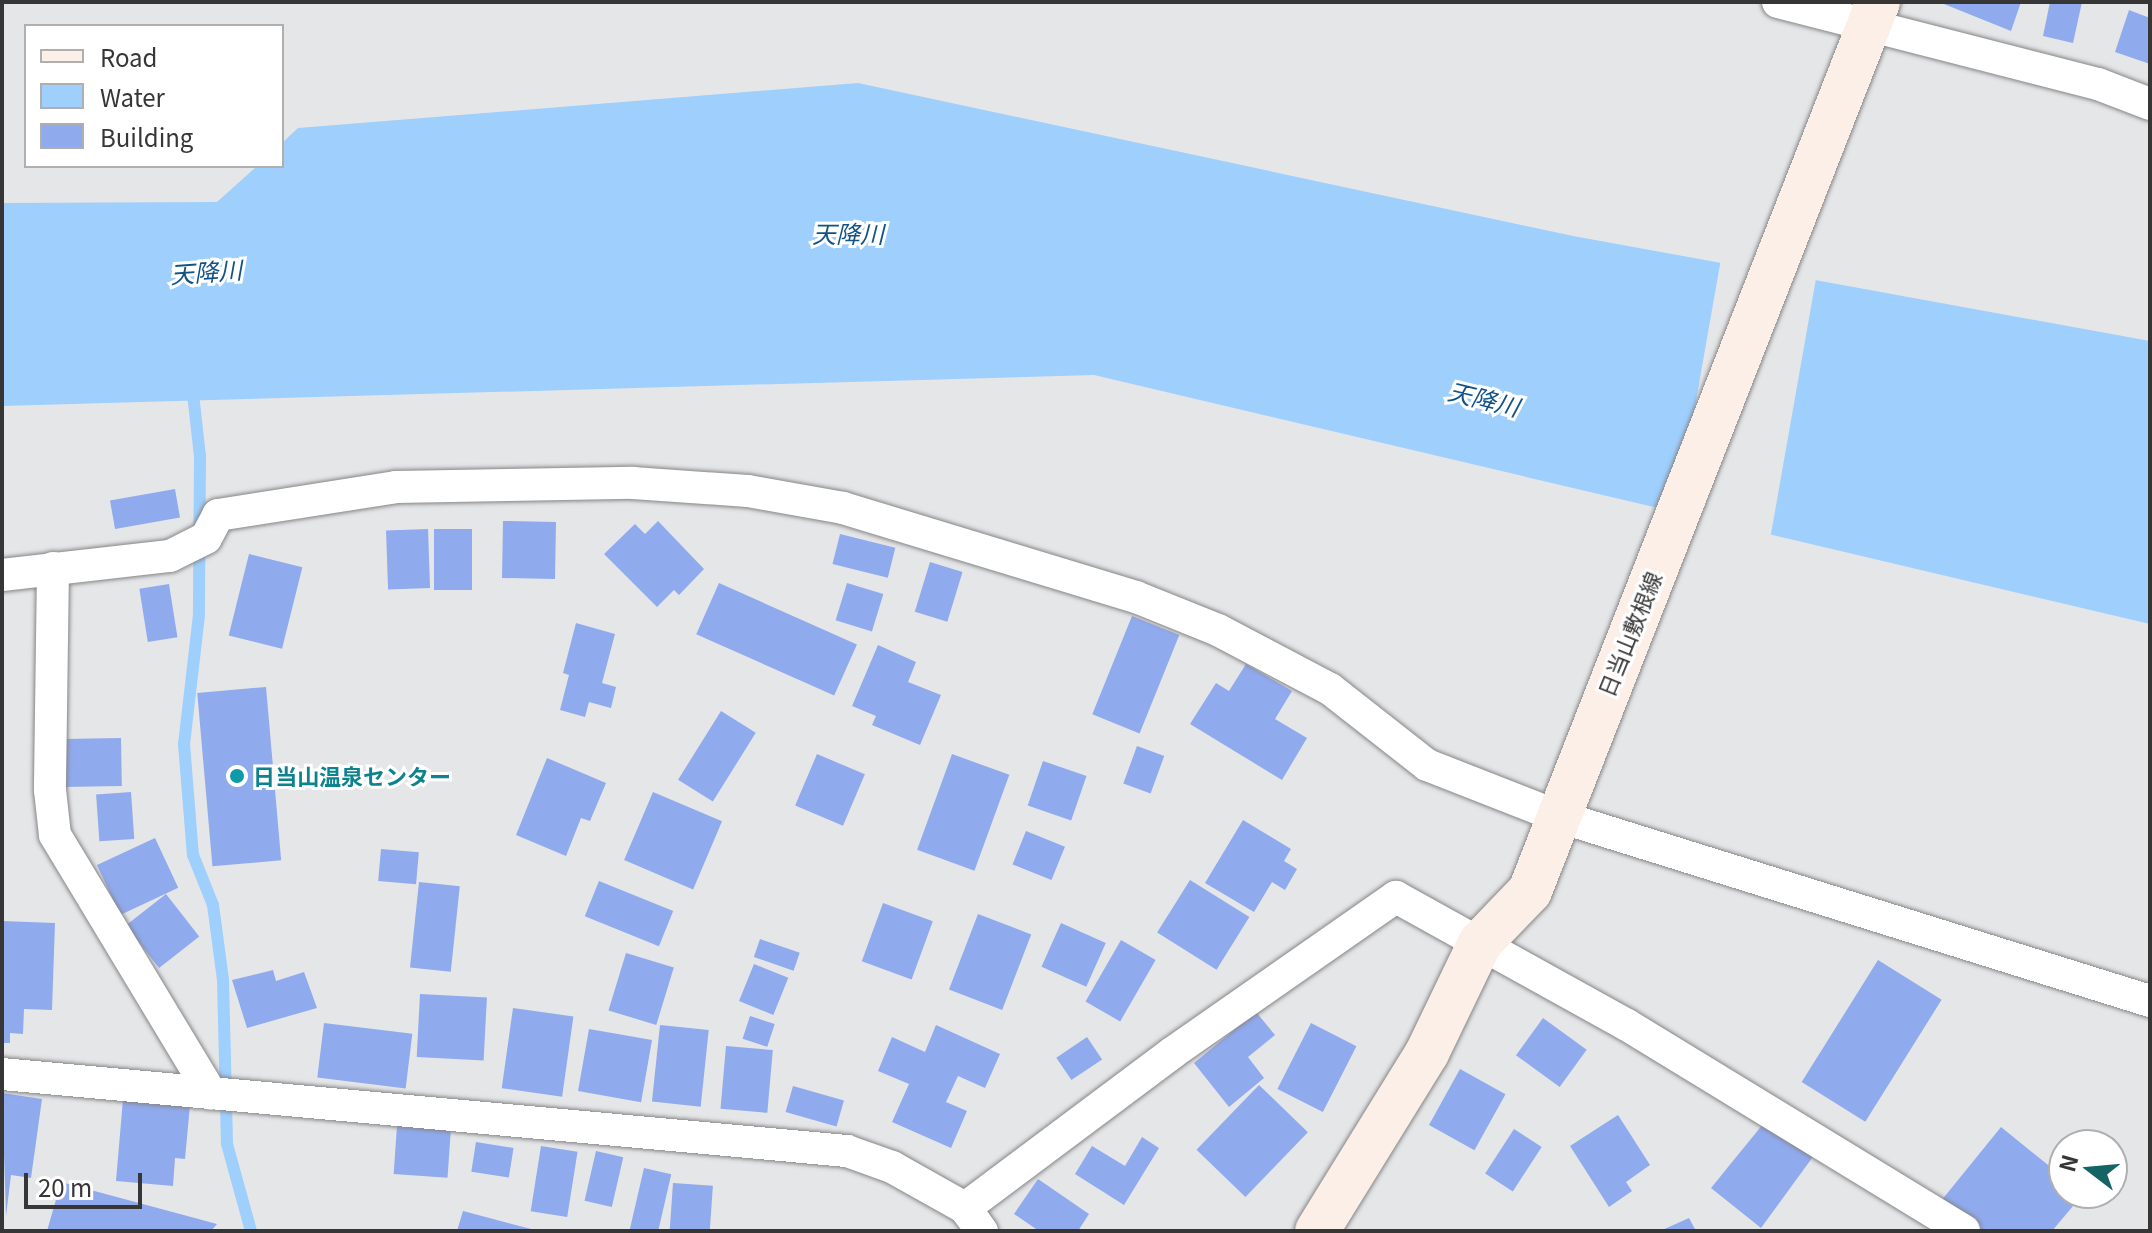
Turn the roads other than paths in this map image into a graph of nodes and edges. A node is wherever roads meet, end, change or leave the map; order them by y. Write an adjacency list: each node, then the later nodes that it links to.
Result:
1 (1778, 2): 2 (street)
2 (1868, 28): 3 (street); 6 (main road, 日当山敷根線)
3 (2150, 104)
4 (53, 568): 5 (street); 6 (street); 10 (street)
5 (2, 575)
6 (1557, 816): 7 (main road, 日当山敷根線); 8 (street)
7 (1480, 943): 11 (street); 12 (main road, 日当山敷根線); 13 (street)
8 (2150, 1001)
9 (2, 1074): 10 (street)
10 (227, 1095): 11 (street)
11 (973, 1220)
12 (1317, 1231)
13 (1964, 1231)

